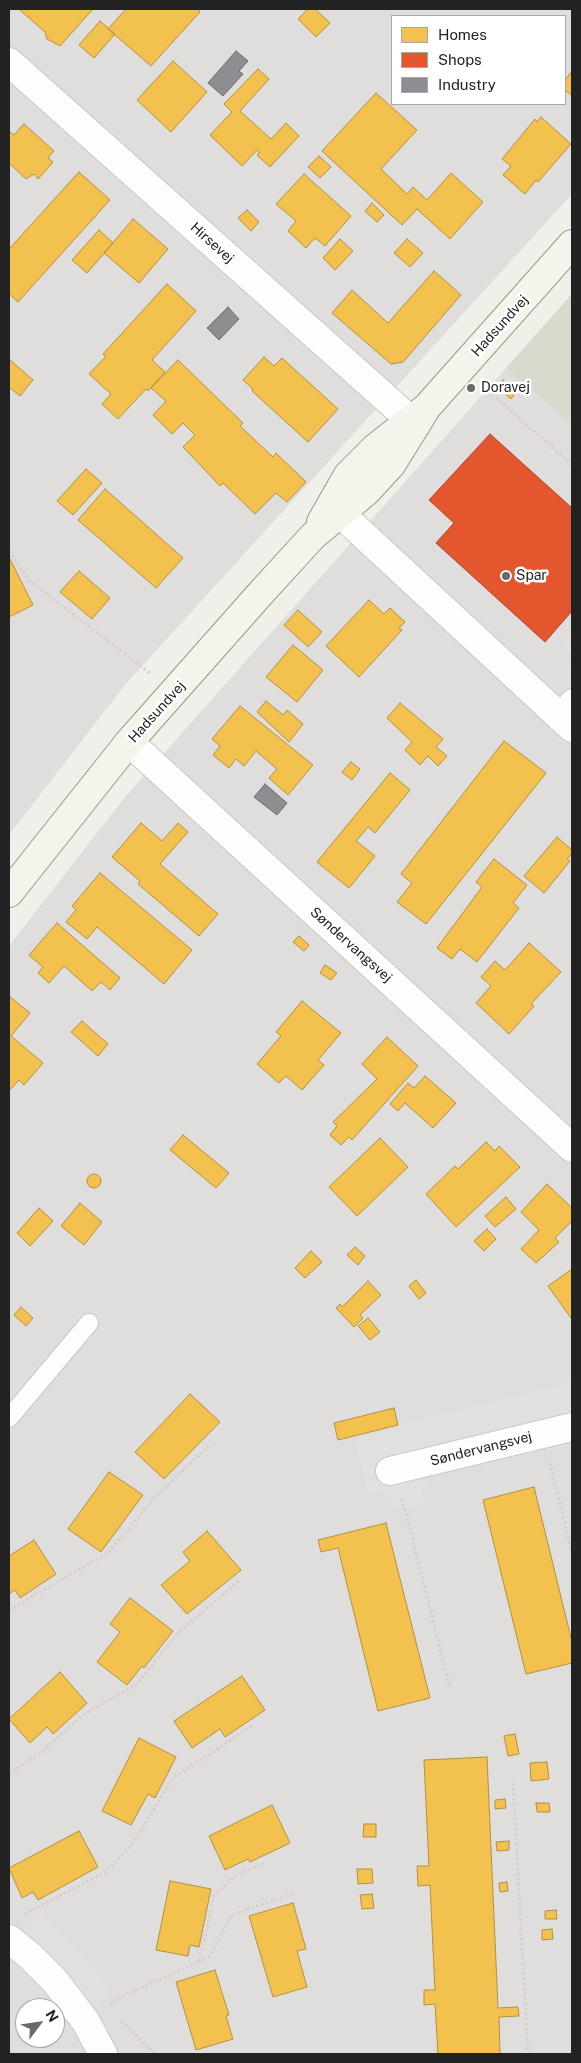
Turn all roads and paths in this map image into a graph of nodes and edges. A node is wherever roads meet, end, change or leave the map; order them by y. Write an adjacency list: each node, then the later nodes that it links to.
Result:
1 (9, 62): 4 (street, Hirsevej)
2 (572, 244): 3 (street, Hadsundvej)
3 (474, 355): 4 (street, Hadsundvej); 5 (path)
4 (418, 417): 6 (street, Hadsundvej)
5 (572, 465)
6 (336, 509): 8 (street, Hadsundvej); 9 (street)
7 (9, 551): 8 (path)
8 (174, 692): 10 (street, Hadsundvej)
9 (567, 713)
10 (130, 742): 11 (street, Hadsundvej); 12 (street, Søndervangsvej)
11 (9, 893)
12 (572, 1148)
13 (89, 1323): 14 (lane)
14 (9, 1418)
15 (572, 1426): 16 (street, Søndervangsvej)
16 (542, 1434): 18 (street, Søndervangsvej); 19 (path)
17 (209, 1446): 21 (path)
18 (390, 1471): 22 (path)
19 (572, 1553)
20 (240, 1580): 24 (path)
21 (9, 1610)
22 (450, 1688)
23 (252, 1726): 28 (path)
24 (9, 1774)
25 (513, 1783): 34 (path)
26 (264, 1864): 29 (path)
27 (292, 1894): 29 (path)
28 (13, 1928): 31 (street)
29 (198, 1962): 31 (path)
30 (120, 2020): 33 (path)
31 (86, 2022): 32 (street)
32 (103, 2054)
33 (156, 2054)
34 (528, 2054)

